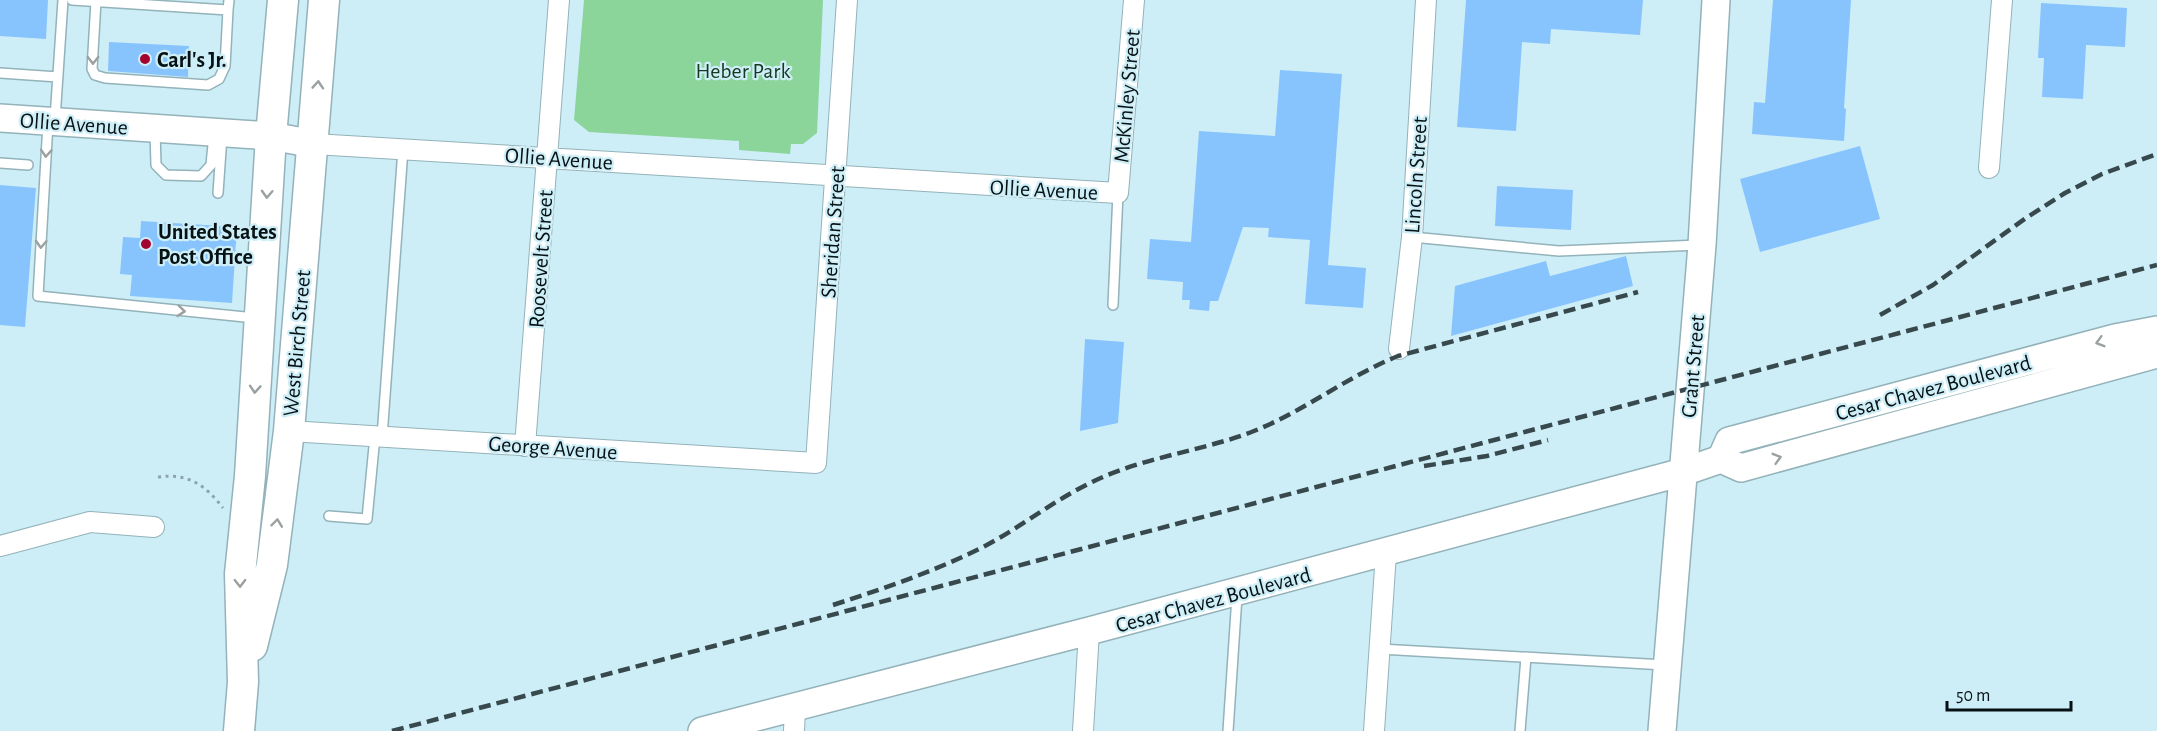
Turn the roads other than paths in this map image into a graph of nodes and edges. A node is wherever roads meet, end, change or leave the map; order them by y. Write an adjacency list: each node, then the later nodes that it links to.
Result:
1 (63, 0): 15 (lane)
2 (72, 0): 12 (lane)
3 (229, 0): 13 (lane)
4 (283, 0): 20 (main road, West Birch Street)
5 (324, 0): 21 (main road, West Birch Street, one-way to 5)
6 (559, 0): 23 (street, Roosevelt Street)
7 (847, 0): 27 (street, Sheridan Street)
8 (1134, 0): 29 (street, McKinley Street)
9 (1426, 0): 30 (street, Lincoln Street)
10 (1716, 0): 31 (main road, Grant Street)
11 (2002, 0): 26 (street)
12 (96, 2): 13 (lane); 13 (lane, one-way to 13)
13 (228, 10)
14 (0, 73): 15 (lane)
15 (58, 77): 17 (lane)
16 (0, 118): 17 (main road, Ollie Avenue)
17 (51, 121): 18 (main road, Ollie Avenue); 33 (lane, one-way to 33)
18 (155, 128): 19 (main road, Ollie Avenue); 19 (lane)
19 (219, 132): 20 (main road, Ollie Avenue); 28 (lane)
20 (271, 136): 21 (main road, Ollie Avenue); 33 (main road, West Birch Street, one-way to 33)
21 (314, 144): 22 (street, Ollie Avenue); 38 (main road, West Birch Street)
22 (403, 149): 23 (street, Ollie Avenue); 40 (lane)
23 (548, 157): 27 (street, Ollie Avenue); 41 (street, Roosevelt Street)
24 (0, 163): 25 (lane)
25 (28, 165)
26 (1989, 168)
27 (835, 177): 29 (street, Ollie Avenue); 43 (street, Sheridan Street)
28 (218, 193)
29 (1118, 193): 32 (lane)
30 (1412, 237): 31 (lane); 35 (street, Lincoln Street)
31 (1702, 245): 44 (main road, Grant Street)
32 (1113, 304)
33 (260, 319): 54 (main road, West Birch Street, one-way to 54)
34 (2157, 330): 42 (main road, Cesar Chavez Boulevard, one-way to 42)
35 (1399, 349)
36 (2157, 354): 39 (main road, Cesar Chavez Boulevard)
37 (2157, 372): 39 (main road)
38 (289, 430): 40 (street, George Avenue); 54 (main road, West Birch Street, one-way to 38)
39 (1873, 431): 42 (main road, Cesar Chavez Boulevard, one-way to 39)
40 (378, 436): 41 (street, George Avenue); 45 (lane)
41 (525, 446): 43 (street, George Avenue)
42 (1721, 459): 44 (main road, Cesar Chavez Boulevard)
43 (816, 464)
44 (1683, 472): 48 (main road, Cesar Chavez Boulevard); 53 (main road, Grant Street)
45 (329, 516)
46 (154, 527): 47 (street)
47 (0, 546)
48 (1386, 553): 49 (main road, Cesar Chavez Boulevard); 51 (street)
49 (1237, 592): 50 (main road, Cesar Chavez Boulevard); 59 (lane)
50 (1089, 632): 55 (main road, Cesar Chavez Boulevard); 58 (street)
51 (1380, 649): 52 (lane); 60 (street)
52 (1526, 657): 53 (lane); 61 (lane)
53 (1668, 665): 62 (main road, Grant Street)
54 (243, 682): 56 (main road, West Birch Street)
55 (794, 719): 57 (main road, Cesar Chavez Boulevard)
56 (239, 731)
57 (702, 731)
58 (1083, 731)
59 (1228, 731)
60 (1374, 731)
61 (1520, 731)
62 (1662, 731)

